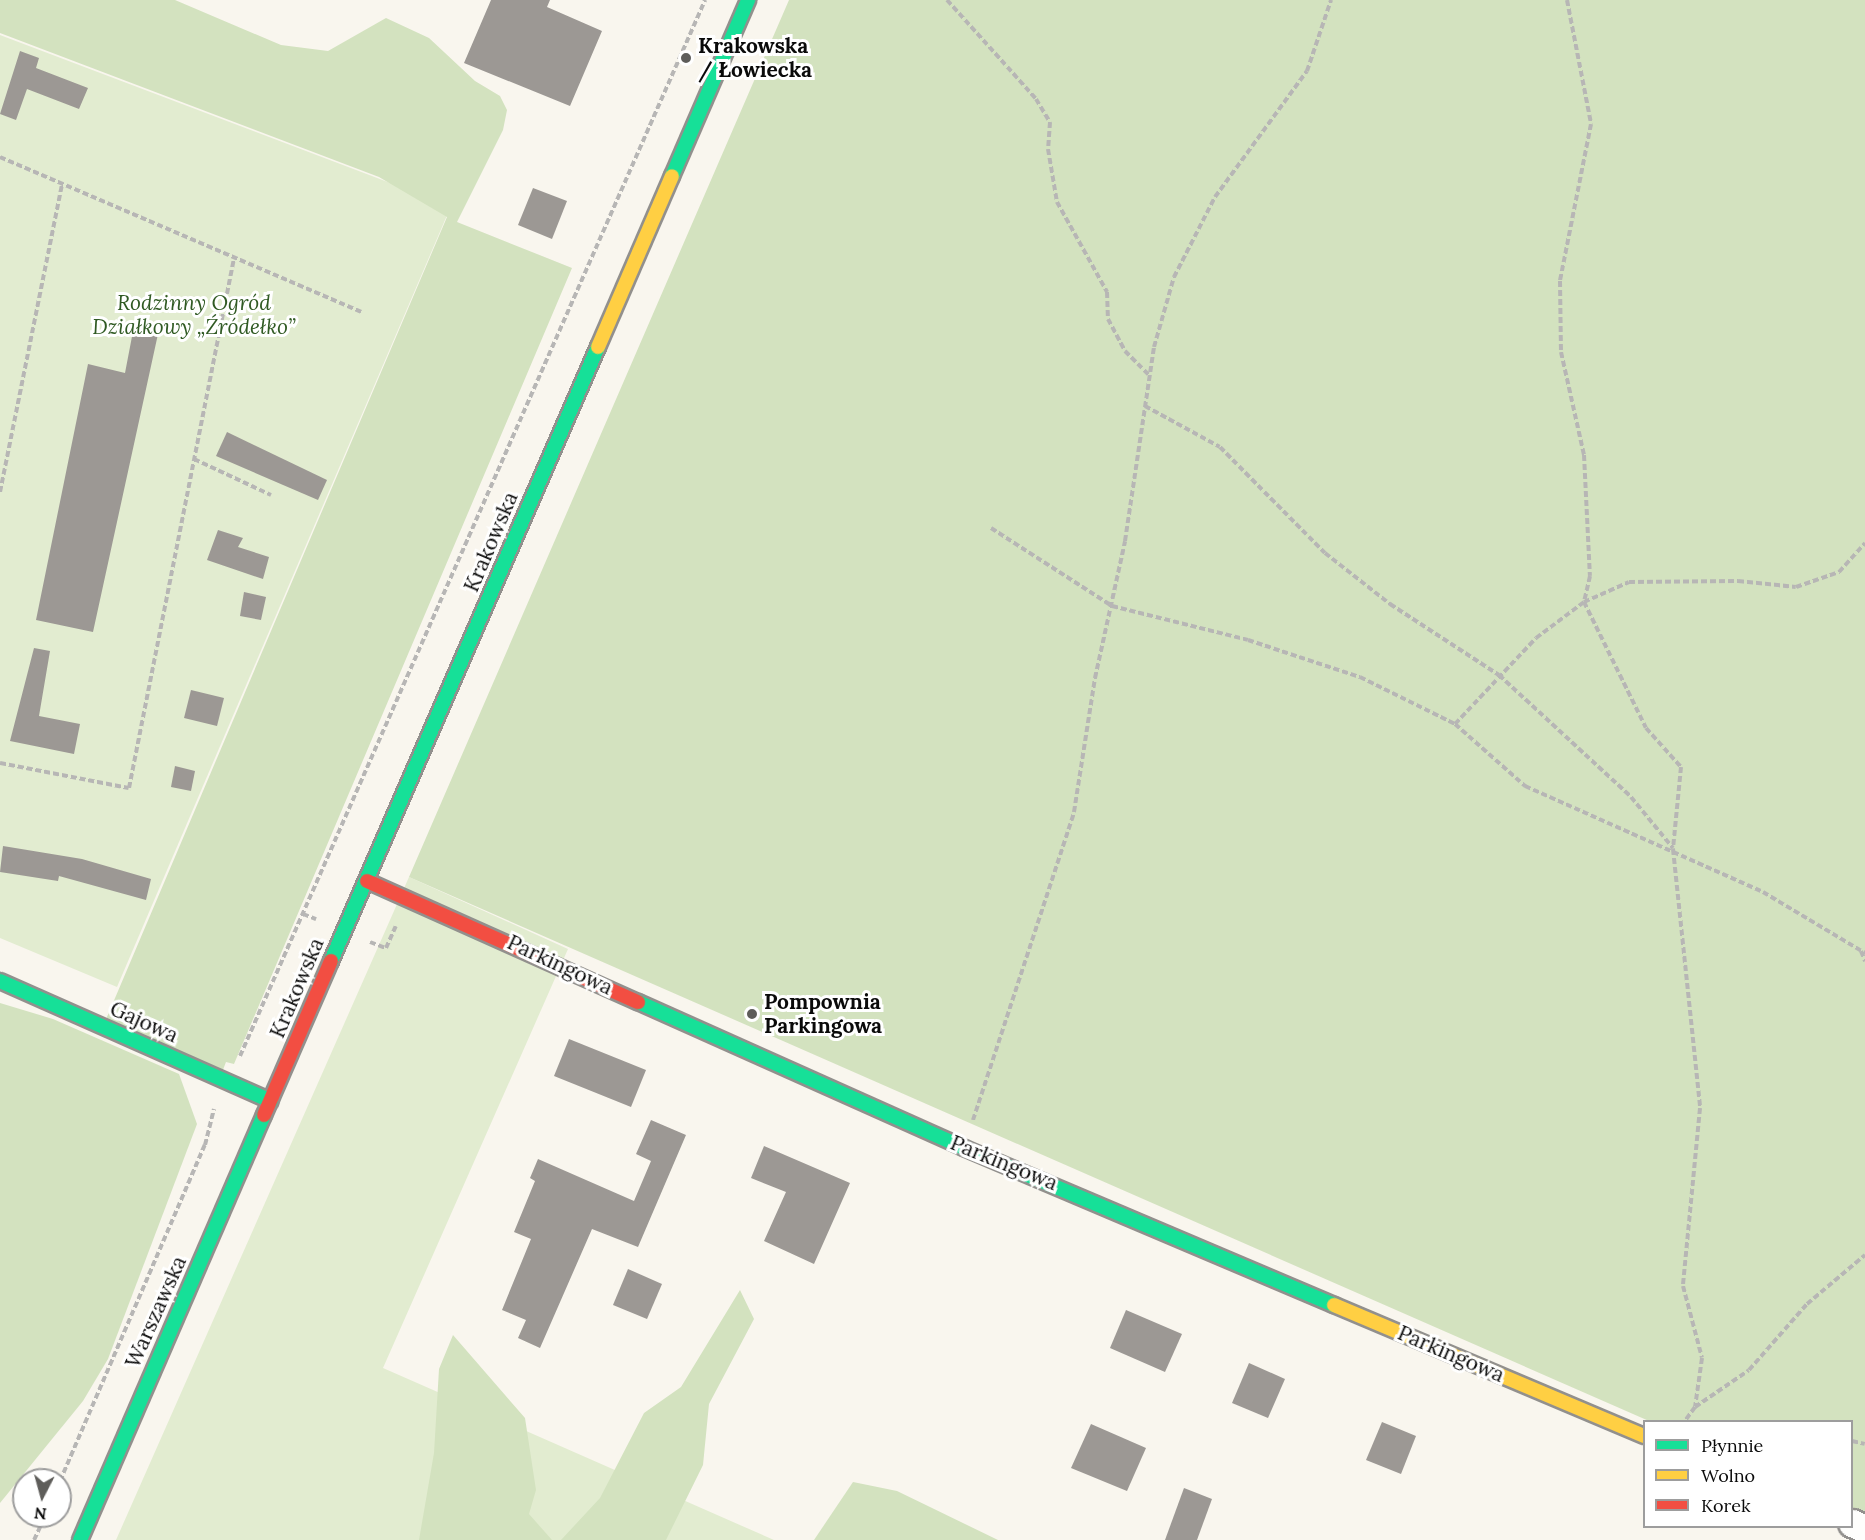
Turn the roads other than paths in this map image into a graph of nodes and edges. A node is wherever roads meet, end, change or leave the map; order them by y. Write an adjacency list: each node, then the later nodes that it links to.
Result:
1 (748, 0): 2 (street, Krakowska)
2 (367, 880): 4 (street, Krakowska); 5 (street, Parkingowa)
3 (0, 981): 4 (street, Gajowa)
4 (271, 1101): 6 (street, Warszawska)
5 (1643, 1436)
6 (80, 1540)

